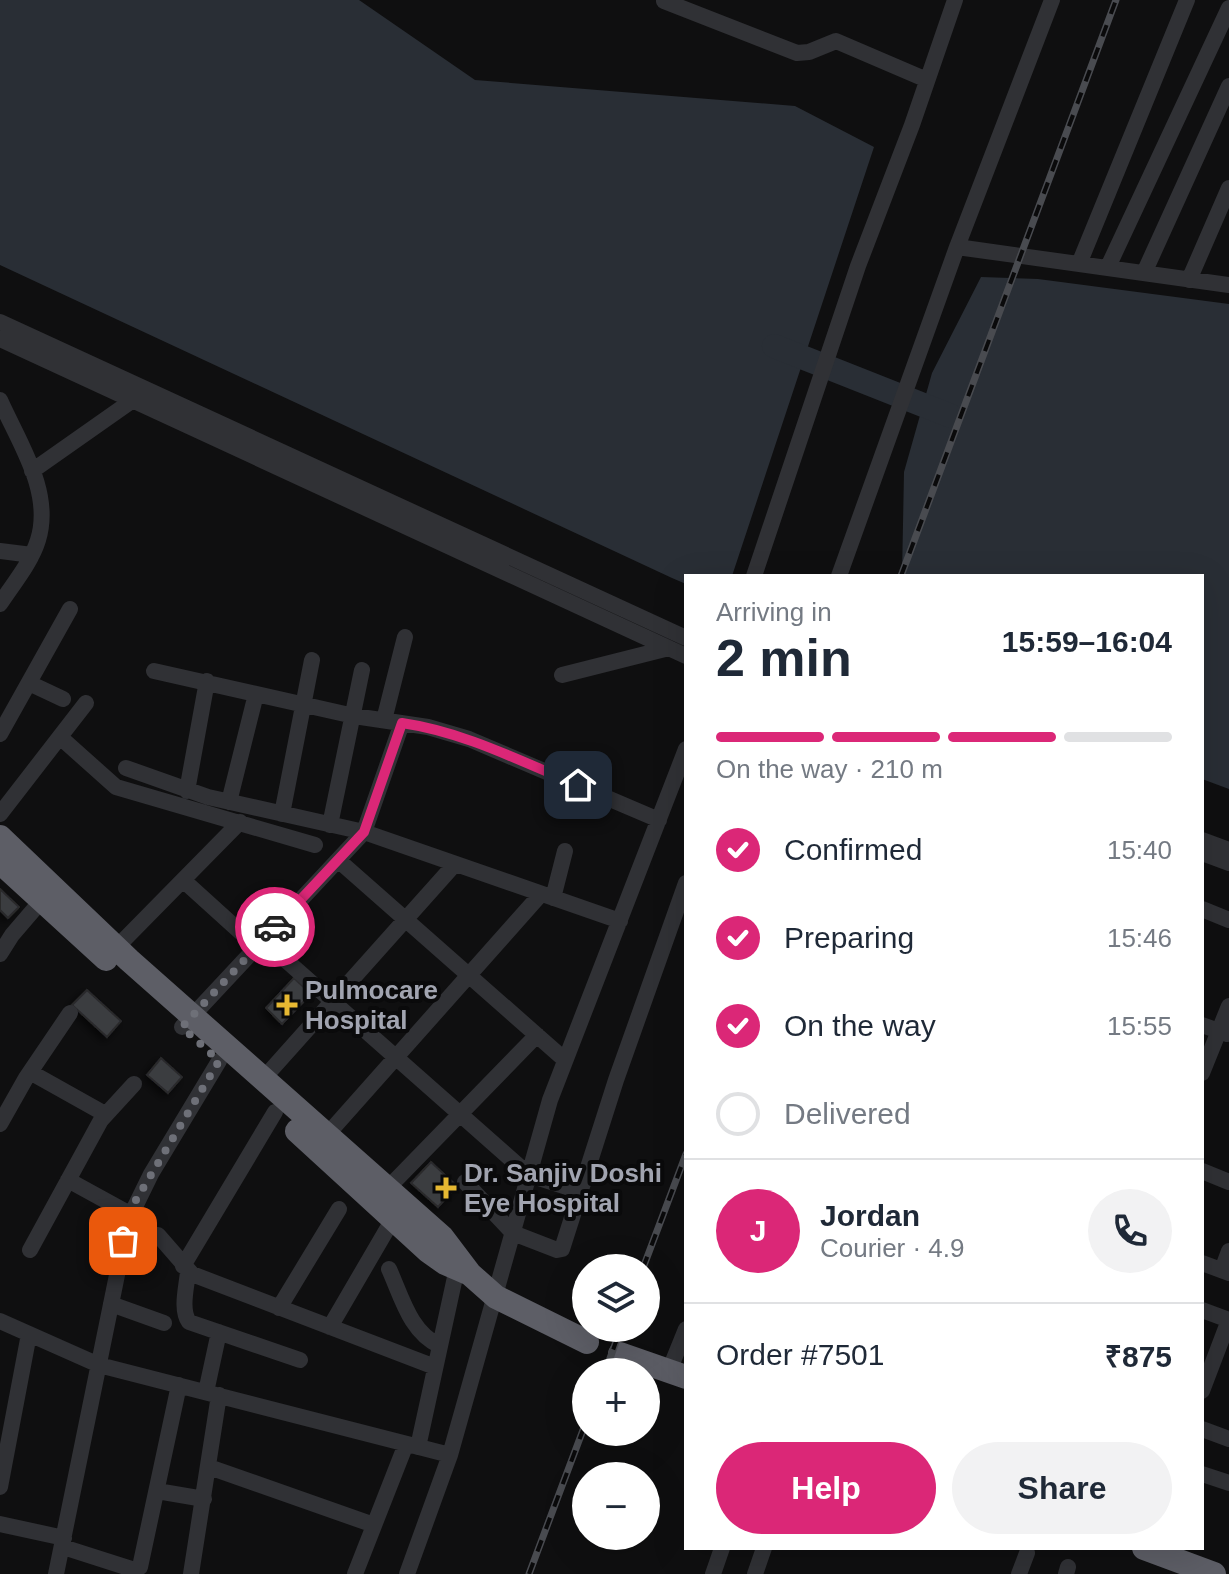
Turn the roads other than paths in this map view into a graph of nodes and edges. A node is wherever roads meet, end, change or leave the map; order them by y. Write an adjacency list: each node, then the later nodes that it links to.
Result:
1 (955, 0): 6 (street)
2 (1052, 0): 9 (street)
3 (1187, 0): 10 (street)
4 (664, 1): 6 (street)
5 (1229, 8): 11 (street)
6 (927, 80): 23 (street)
7 (1229, 86): 12 (street)
8 (1229, 188): 13 (street)
9 (957, 247): 10 (street); 24 (street)
10 (1079, 264): 11 (street)
11 (1108, 267): 12 (street)
12 (1144, 273): 13 (street)
13 (1189, 280): 14 (street)
14 (1229, 285)
15 (0, 322): 20 (street)
16 (2, 345): 18 (street)
17 (0, 400): 19 (street)
18 (133, 400): 19 (street); 20 (street)
19 (32, 471): 22 (street)
20 (427, 527): 28 (street); 29 (street)
21 (0, 551): 22 (street)
22 (32, 555): 25 (street)
23 (755, 574)
24 (840, 574)
25 (0, 604)
26 (70, 609): 36 (street)
27 (405, 637): 42 (street)
28 (684, 637)
29 (669, 648): 30 (street); 34 (street)
30 (684, 655)
31 (312, 660): 40 (street)
32 (362, 670): 41 (street)
33 (154, 671): 35 (street)
34 (562, 675)
35 (207, 681): 37 (street); 48 (street)
36 (29, 683): 38 (street); 44 (street)
37 (256, 694): 40 (street); 49 (street)
38 (63, 699)
39 (86, 703): 45 (street)
40 (304, 705): 41 (street); 51 (street)
41 (354, 716): 42 (street); 54 (street)
42 (384, 720): 43 (street)
43 (402, 723): 52 (street); 55 (street)
44 (0, 734)
45 (60, 737): 50 (street); 53 (street)
46 (684, 754): 52 (street)
47 (126, 768): 48 (street)
48 (187, 791): 49 (street)
49 (229, 802): 51 (street)
50 (0, 814)
51 (282, 814): 54 (street)
52 (659, 820): 73 (street)
53 (240, 822): 58 (street); 66 (street)
54 (330, 825): 55 (street)
55 (364, 832): 62 (street); 65 (street)
56 (0, 837): 68 (highway)
57 (1204, 841): 59 (street)
58 (315, 845)
59 (1229, 850)
60 (565, 851): 69 (street)
61 (1204, 854): 64 (street)
62 (338, 860): 71 (street); 74 (street)
63 (0, 862): 68 (highway)
64 (1229, 863)
65 (455, 864): 69 (street); 71 (street)
66 (183, 880): 74 (street); 75 (street)
67 (684, 889): 103 (street)
68 (47, 894): 75 (highway); 76 (street); 81 (highway)
69 (547, 896): 73 (street); 77 (street)
70 (1204, 910): 72 (street)
71 (406, 919): 77 (street); 78 (street)
72 (1229, 920)
73 (620, 921): 86 (street)
74 (260, 943): 78 (street); 81 (street)
75 (116, 948): 81 (highway)
76 (0, 954)
77 (471, 977): 84 (street); 85 (street)
78 (332, 1001): 85 (street); 90 (street)
79 (1229, 1006): 83 (street)
80 (70, 1013): 89 (street)
81 (187, 1021): 87 (highway); 90 (highway)
82 (1204, 1026): 83 (street)
83 (1224, 1033): 88 (street)
84 (537, 1035): 86 (street); 94 (street)
85 (397, 1058): 94 (street); 96 (street)
86 (565, 1060): 98 (street)
87 (219, 1061): 92 (highway); 105 (street)
88 (1204, 1069)
89 (30, 1072): 93 (street); 95 (street)
90 (263, 1079): 96 (highway)
91 (134, 1084): 93 (street)
92 (275, 1112): 106 (highway); 112 (street)
93 (105, 1114): 99 (street)
94 (461, 1114): 98 (street); 102 (street)
95 (0, 1124)
96 (326, 1136): 102 (highway)
97 (1204, 1172): 101 (street)
98 (529, 1175): 103 (street); 107 (street)
99 (68, 1180): 105 (street); 109 (street)
100 (465, 1182): 107 (street)
101 (1229, 1182)
102 (387, 1189): 114 (highway)
103 (582, 1192): 107 (street)
104 (339, 1209): 118 (street)
105 (130, 1214): 108 (street)
106 (393, 1219): 114 (highway); 123 (street)
107 (513, 1233): 116 (street)
108 (123, 1241): 112 (street); 117 (street)
109 (30, 1250)
110 (1229, 1251): 115 (street)
111 (1204, 1264): 115 (street)
112 (185, 1268): 118 (street); 124 (street)
113 (389, 1269): 128 (street)
114 (464, 1271): 116 (highway); 128 (street)
115 (1226, 1272)
116 (496, 1297): 126 (highway); 140 (street)
117 (111, 1304): 122 (street); 131 (street)
118 (279, 1308): 123 (street)
119 (1204, 1311): 120 (street)
120 (1229, 1320): 134 (street)
121 (0, 1321): 125 (street)
122 (164, 1323)
123 (330, 1327): 132 (street)
124 (219, 1332): 130 (street); 136 (street)
125 (29, 1334): 131 (street); 141 (street)
126 (572, 1335)
127 (684, 1340): 133 (street)
128 (440, 1346): 132 (street)
129 (620, 1354): 133 (highway)
130 (300, 1360)
131 (99, 1365): 135 (street); 150 (street)
132 (435, 1367): 139 (street)
133 (678, 1374)
134 (1204, 1381)
135 (179, 1385): 136 (street); 146 (street)
136 (212, 1393): 139 (street); 142 (street)
137 (1204, 1430): 138 (street)
138 (1229, 1439)
139 (412, 1445): 140 (street); 149 (street)
140 (450, 1455): 160 (street)
141 (3, 1458): 145 (street)
142 (209, 1467): 147 (street); 149 (street)
143 (1204, 1475): 144 (street)
144 (1229, 1483)
145 (0, 1487)
146 (157, 1491): 147 (street); 150 (street)
147 (204, 1499): 158 (street)
148 (0, 1524): 150 (street)
149 (374, 1525): 159 (street)
150 (64, 1542): 157 (street)
151 (721, 1550): 161 (street)
152 (763, 1550): 162 (street)
153 (1149, 1550): 164 (highway)
154 (1187, 1550): 156 (highway)
155 (1027, 1553): 163 (street)
156 (1229, 1565)
157 (56, 1574)
158 (191, 1574)
159 (355, 1574)
160 (407, 1574)
161 (713, 1574)
162 (755, 1574)
163 (1019, 1574)
164 (1214, 1574)

